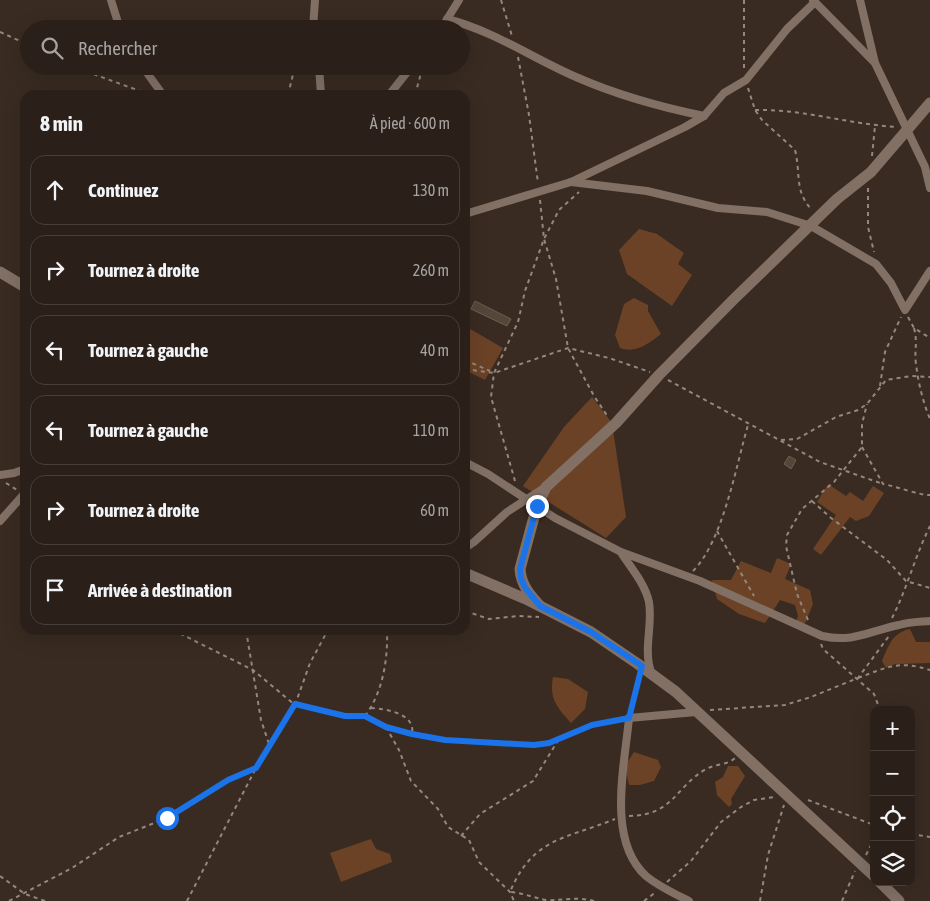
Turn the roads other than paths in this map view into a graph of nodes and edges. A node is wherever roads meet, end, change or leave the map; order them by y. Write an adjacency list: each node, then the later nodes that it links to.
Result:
1 (111, 0): 7 (street)
2 (316, 0): 8 (street)
3 (459, 0): 6 (street)
4 (860, 0): 11 (street)
5 (814, 1): 11 (street); 19 (street)
6 (447, 19): 9 (street)
7 (117, 20)
8 (314, 20)
9 (451, 20)
10 (470, 25): 19 (street)
11 (875, 63): 20 (street)
12 (149, 75): 15 (street)
13 (320, 75): 16 (street)
14 (405, 75): 17 (street)
15 (159, 90)
16 (321, 90)
17 (393, 90)
18 (930, 103): 20 (street)
19 (704, 116): 21 (street)
20 (906, 130): 22 (street); 24 (street)
21 (571, 182): 23 (street); 24 (street)
22 (930, 188)
23 (470, 213)
24 (815, 222): 25 (street); 32 (street)
25 (930, 271)
26 (0, 272): 27 (street)
27 (20, 284)
28 (470, 465): 32 (street)
29 (20, 471): 30 (street)
30 (0, 475)
31 (20, 498): 33 (street)
32 (533, 503): 34 (street); 35 (street); 37 (street)
33 (0, 521)
34 (470, 545)
35 (621, 552): 38 (street); 39 (street)
36 (470, 576): 37 (street)
37 (541, 612): 39 (street)
38 (930, 621)
39 (646, 670): 40 (street)
40 (696, 712): 41 (street); 43 (street)
41 (870, 872)
42 (884, 886): 44 (street)
43 (689, 901)
44 (899, 901)

